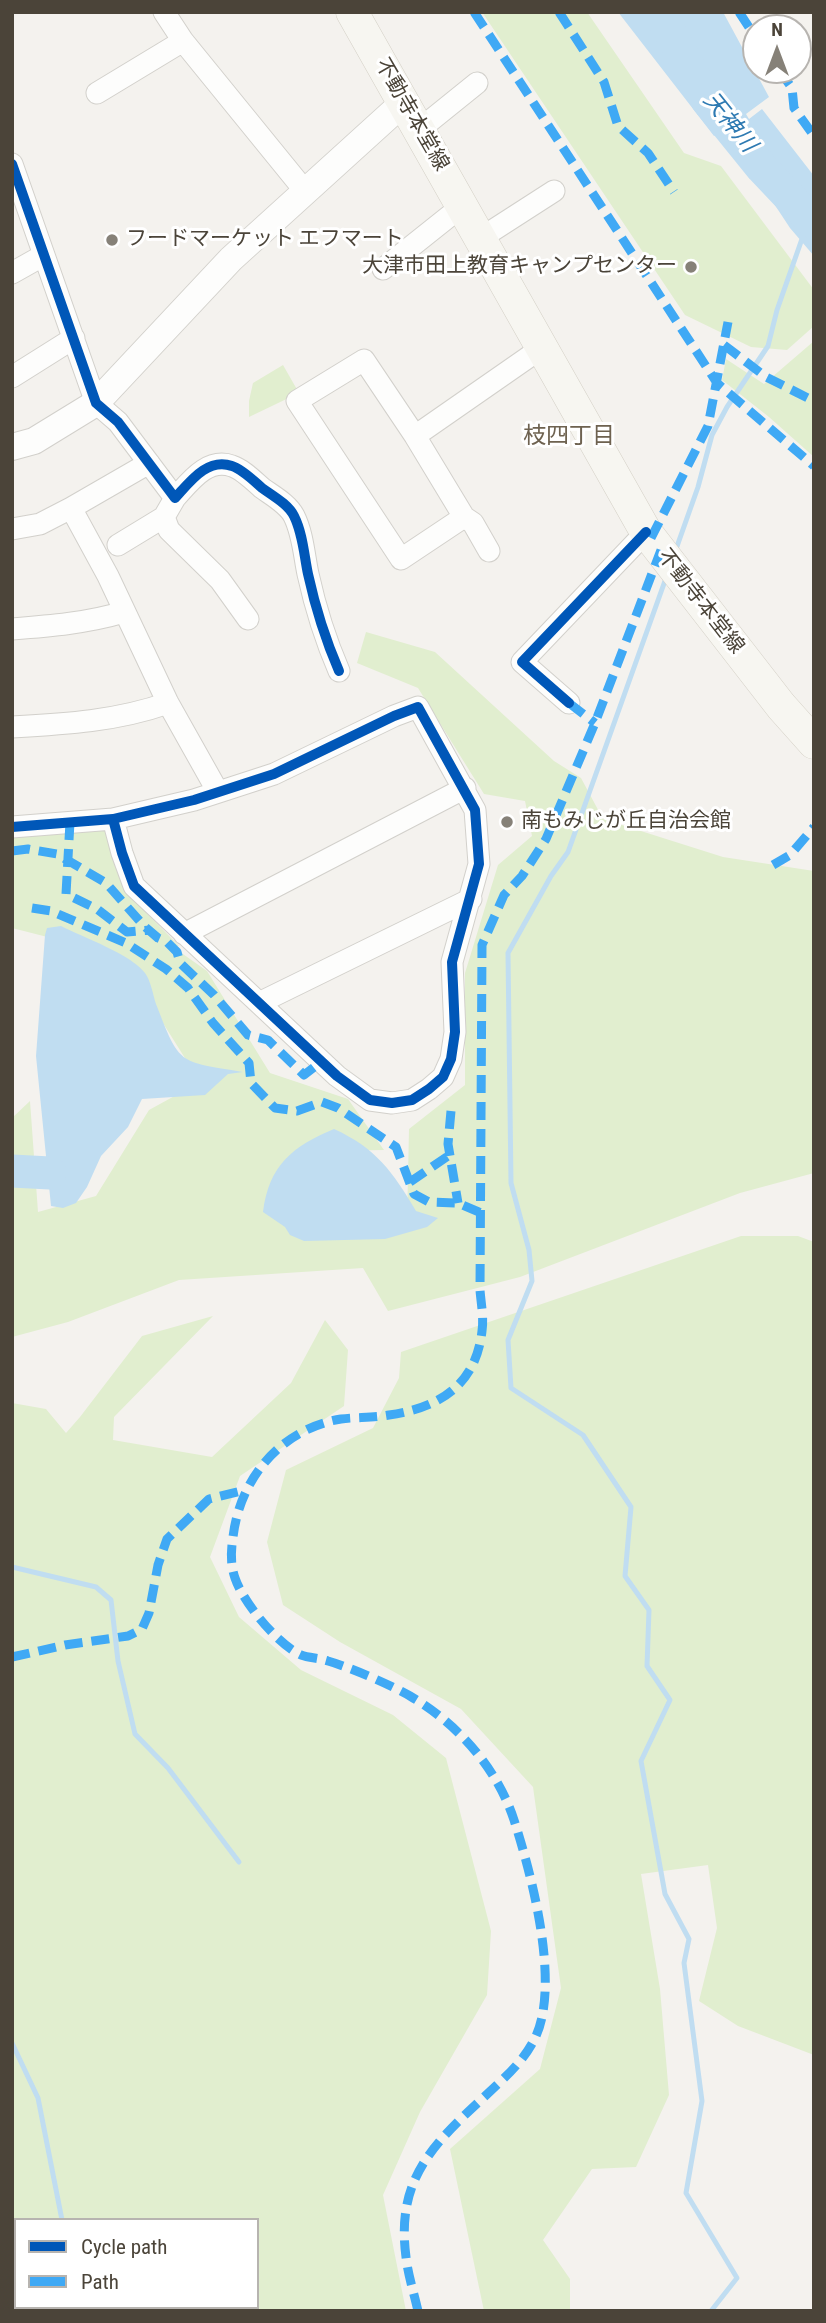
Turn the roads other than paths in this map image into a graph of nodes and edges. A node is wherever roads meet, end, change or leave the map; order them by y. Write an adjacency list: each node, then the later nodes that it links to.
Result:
1 (164, 12): 3 (street)
2 (352, 12): 6 (main road, 不動寺本堂線)
3 (183, 41): 5 (street); 9 (street)
4 (477, 83): 7 (street)
5 (97, 93)
6 (404, 102): 7 (main road, 不動寺本堂線); 9 (street)
7 (420, 129): 11 (main road, 不動寺本堂線)
8 (12, 164): 13 (street)
9 (305, 191): 19 (street)
10 (554, 191): 12 (street)
11 (462, 206): 12 (main road, 不動寺本堂線); 14 (street)
12 (481, 238): 17 (main road, 不動寺本堂線)
13 (44, 255): 15 (street); 16 (street)
14 (383, 269)
15 (12, 273)
16 (74, 338): 18 (street); 19 (street)
17 (542, 347): 20 (street); 28 (main road, 不動寺本堂線)
18 (12, 377)
19 (96, 402): 21 (street); 22 (street)
20 (415, 436): 26 (street); 26 (street)
21 (12, 447)
22 (149, 463): 23 (street); 24 (street)
23 (175, 498): 25 (street); 34 (street)
24 (71, 508): 27 (street); 31 (street)
25 (164, 517): 29 (street); 32 (street)
26 (464, 517): 30 (street)
27 (12, 529)
28 (646, 532): 36 (street); 38 (main road, 不動寺本堂線)
29 (118, 545)
30 (489, 551)
31 (124, 612): 33 (street); 35 (street)
32 (248, 619)
33 (12, 629)
34 (339, 671)
35 (168, 702): 37 (street); 40 (street)
36 (569, 703)
37 (12, 727)
38 (814, 743)
39 (465, 788): 40 (street); 43 (street); 44 (street)
40 (218, 792): 41 (street)
41 (113, 819): 42 (street); 44 (street)
42 (12, 827)
43 (471, 900): 45 (street); 45 (street)
44 (184, 934): 45 (street)
45 (261, 1002)

